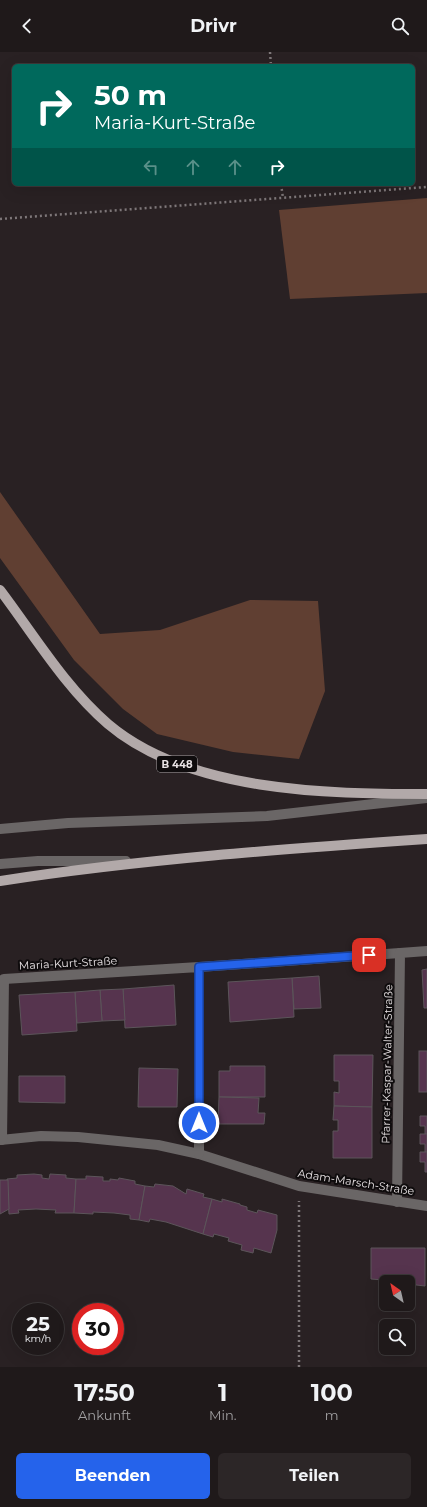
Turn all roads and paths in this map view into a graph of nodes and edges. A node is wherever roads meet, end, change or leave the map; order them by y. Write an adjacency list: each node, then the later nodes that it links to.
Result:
1 (270, 52): 2 (path)
2 (271, 64)
3 (281, 186): 5 (path)
4 (427, 187): 5 (path)
5 (283, 198): 6 (path)
6 (0, 219)
7 (0, 590): 8 (main road, B 448)
8 (427, 794)
9 (427, 798): 10 (street)
10 (0, 829)
11 (427, 839): 12 (main road)
12 (156, 860): 13 (street); 14 (main road)
13 (0, 864)
14 (0, 881)
15 (427, 951): 16 (street)
16 (400, 952): 17 (street, Maria-Kurt-Straße); 21 (street, Pfarrer-Kaspar-Walter-Straße)
17 (199, 967): 18 (street, Maria-Kurt-Straße); 19 (street)
18 (1, 1140): 19 (street, Adam-Marsch-Straße)
19 (199, 1154): 20 (street, Adam-Marsch-Straße)
20 (299, 1186): 21 (street, Adam-Marsch-Straße); 23 (path)
21 (397, 1202): 22 (street, Adam-Marsch-Straße)
22 (427, 1206)
23 (299, 1367)

